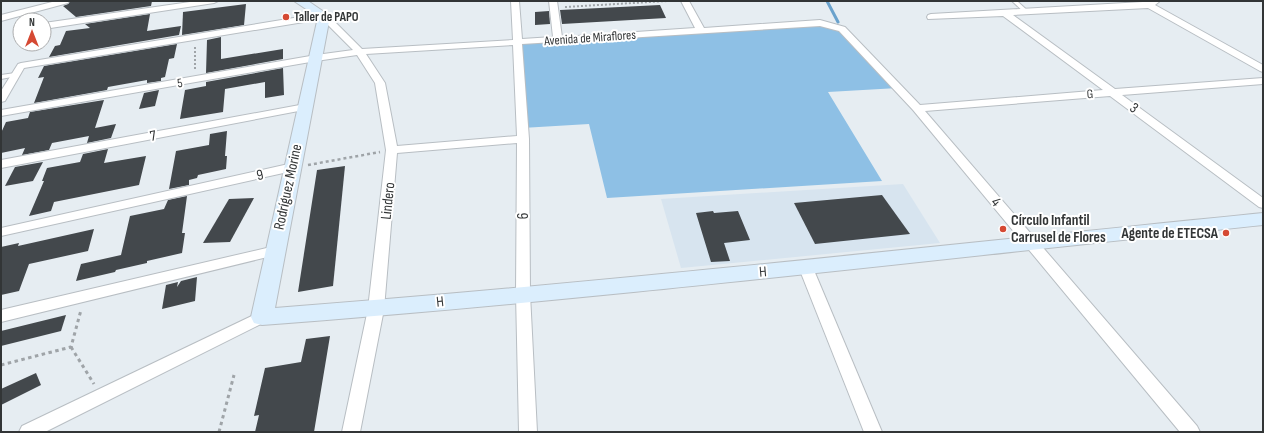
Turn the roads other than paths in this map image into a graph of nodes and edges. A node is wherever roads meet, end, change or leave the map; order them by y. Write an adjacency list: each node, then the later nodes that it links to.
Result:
1 (65, 1): 9 (street)
2 (214, 1): 17 (street)
3 (515, 1): 20 (street, 6)
4 (684, 1): 18 (street)
5 (1014, 1): 11 (lane)
6 (306, 2): 13 (street, Lindero)
7 (1149, 2): 11 (street); 23 (street)
8 (554, 4): 19 (street)
9 (46, 6): 10 (street); 15 (street)
10 (43, 12)
11 (1027, 12): 12 (street)
12 (1005, 13): 14 (street); 27 (street, 3)
13 (324, 16): 21 (street, Lindero); 22 (street, Rodríguez Morine); 24 (street)
14 (931, 17)
15 (1, 18)
16 (820, 23): 18 (street, Avenida de Miraflores); 30 (street, 4)
17 (52, 25)
18 (701, 31): 19 (street, Avenida de Miraflores)
19 (558, 41): 20 (street, Avenida de Miraflores)
20 (518, 43): 21 (street, Avenida de Miraflores); 32 (street, 6)
21 (360, 52): 22 (street, 5); 33 (street, Lindero)
22 (316, 58): 29 (street, Rodríguez Morine); 31 (street, 5)
23 (1263, 69)
24 (15, 75): 25 (lane); 28 (street)
25 (1, 77)
26 (1263, 81): 27 (street, G)
27 (1113, 92): 30 (street, G); 36 (street, 3)
28 (1, 99)
29 (305, 107): 34 (street, 7); 35 (street, Rodríguez Morine)
30 (917, 108): 39 (street, 4)
31 (1, 114)
32 (523, 139): 33 (street); 42 (street, 6)
33 (392, 150): 43 (street, Lindero)
34 (1, 164)
35 (293, 168): 38 (street, 9); 40 (street, Rodríguez Morine)
36 (1263, 204)
37 (1263, 219): 39 (street, H)
38 (1, 232)
39 (1030, 242): 41 (street, H); 50 (street, 4)
40 (275, 251): 44 (street); 45 (street, Rodríguez Morine)
41 (806, 268): 42 (street, H); 49 (street)
42 (523, 294): 43 (street, H); 48 (street, 6)
43 (376, 309): 45 (street, H); 47 (street, Lindero)
44 (1, 316)
45 (262, 317): 46 (street)
46 (28, 432)
47 (351, 432)
48 (528, 432)
49 (873, 432)
50 (1191, 432)

